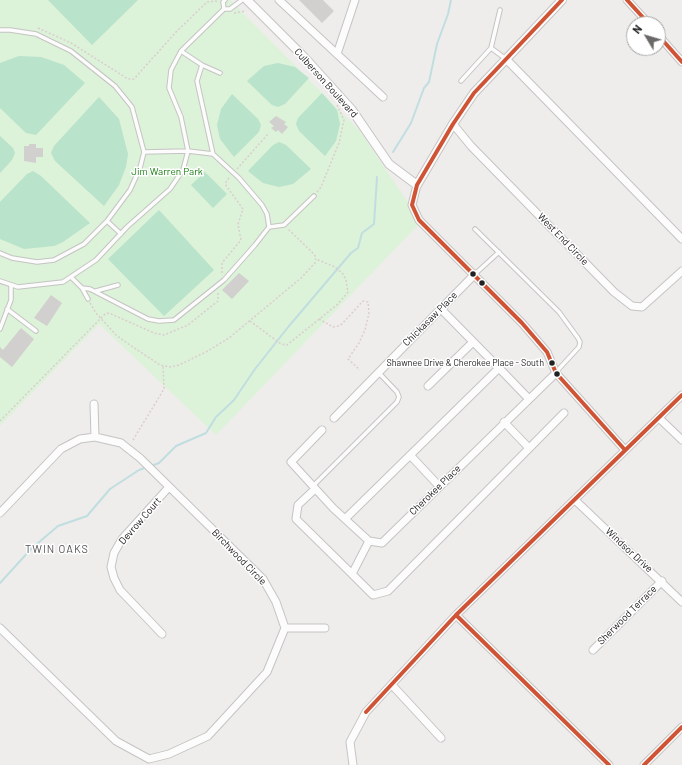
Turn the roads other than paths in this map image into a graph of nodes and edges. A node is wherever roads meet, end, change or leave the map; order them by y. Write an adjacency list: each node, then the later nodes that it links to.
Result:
1 (225, 0): 8 (lane)
2 (242, 0): 8 (lane)
3 (247, 0): 26 (street, Culberson Boulevard)
4 (279, 0): 15 (street)
5 (355, 0): 15 (street)
6 (562, 0): 16 (street)
7 (628, 0): 10 (street)
8 (224, 9): 14 (lane)
9 (500, 10): 13 (lane)
10 (641, 16)
11 (0, 30): 24 (lane)
12 (666, 44): 17 (street)
13 (491, 48): 16 (lane); 20 (lane)
14 (181, 51): 18 (lane); 23 (lane)
15 (337, 54): 21 (street)
16 (506, 59): 22 (street); 32 (street)
17 (682, 62)
18 (202, 65): 19 (lane); 25 (lane)
19 (220, 73)
20 (461, 81)
21 (383, 97)
22 (453, 124): 26 (street); 35 (street, West End Circle)
23 (188, 151): 24 (lane); 25 (lane); 31 (lane)
24 (144, 152): 28 (lane)
25 (213, 154): 29 (lane)
26 (417, 185): 36 (street)
27 (314, 196): 29 (lane)
28 (107, 222): 31 (lane); 34 (lane)
29 (269, 227): 42 (lane)
30 (475, 229): 33 (lane)
31 (121, 234): 37 (lane)
32 (682, 239)
33 (499, 252): 36 (lane); 51 (lane)
34 (0, 253)
35 (682, 271)
36 (475, 274): 45 (street, Chickasaw Place); 51 (street)
37 (71, 277): 39 (lane); 41 (lane)
38 (0, 281): 39 (lane)
39 (11, 285): 44 (lane)
40 (118, 285): 42 (lane)
41 (82, 288): 42 (lane); 43 (lane)
42 (95, 291)
43 (88, 299)
44 (7, 309): 46 (lane); 47 (lane)
45 (441, 309): 48 (street); 50 (street, Chickasaw Place)
46 (0, 329)
47 (36, 331)
48 (473, 342): 49 (street); 52 (street)
49 (499, 368): 54 (street); 65 (street)
50 (378, 372): 57 (street, Chickasaw Place); 68 (lane)
51 (556, 373): 54 (street, Cherokee Place); 64 (street)
52 (428, 386)
53 (682, 395): 58 (street)
54 (528, 398): 59 (street, Cherokee Place)
55 (94, 404): 61 (street)
56 (564, 413): 63 (street)
57 (334, 418)
58 (659, 418): 62 (street); 64 (street)
59 (504, 422): 63 (street); 66 (street, Cherokee Place)
60 (322, 430): 68 (street)
61 (95, 437): 67 (street, Birchwood Circle); 70 (street, Birchwood Circle)
62 (682, 440)
63 (529, 448): 73 (street)
64 (625, 450): 69 (street)
65 (410, 456): 66 (street); 71 (street)
66 (439, 486): 72 (street, Cherokee Place)
67 (170, 487): 78 (street, Birchwood Circle); 80 (street, Devrow Court)
68 (314, 487): 71 (street); 73 (street)
69 (575, 500): 74 (street, Windsor Drive); 76 (street)
70 (0, 513)
71 (345, 519): 72 (street)
72 (369, 542): 73 (street)
73 (352, 574)
74 (662, 580): 75 (street, Windsor Drive); 81 (street, Sherwood Terrace)
75 (682, 602)
76 (456, 615): 82 (street); 87 (street)
77 (0, 628): 85 (street)
78 (285, 628): 79 (street); 85 (street)
79 (324, 628)
80 (162, 634)
81 (593, 650)
82 (392, 685): 84 (street); 86 (street)
83 (682, 727): 88 (street)
84 (441, 738)
85 (151, 762)
86 (353, 765)
87 (609, 765)
88 (644, 765)

